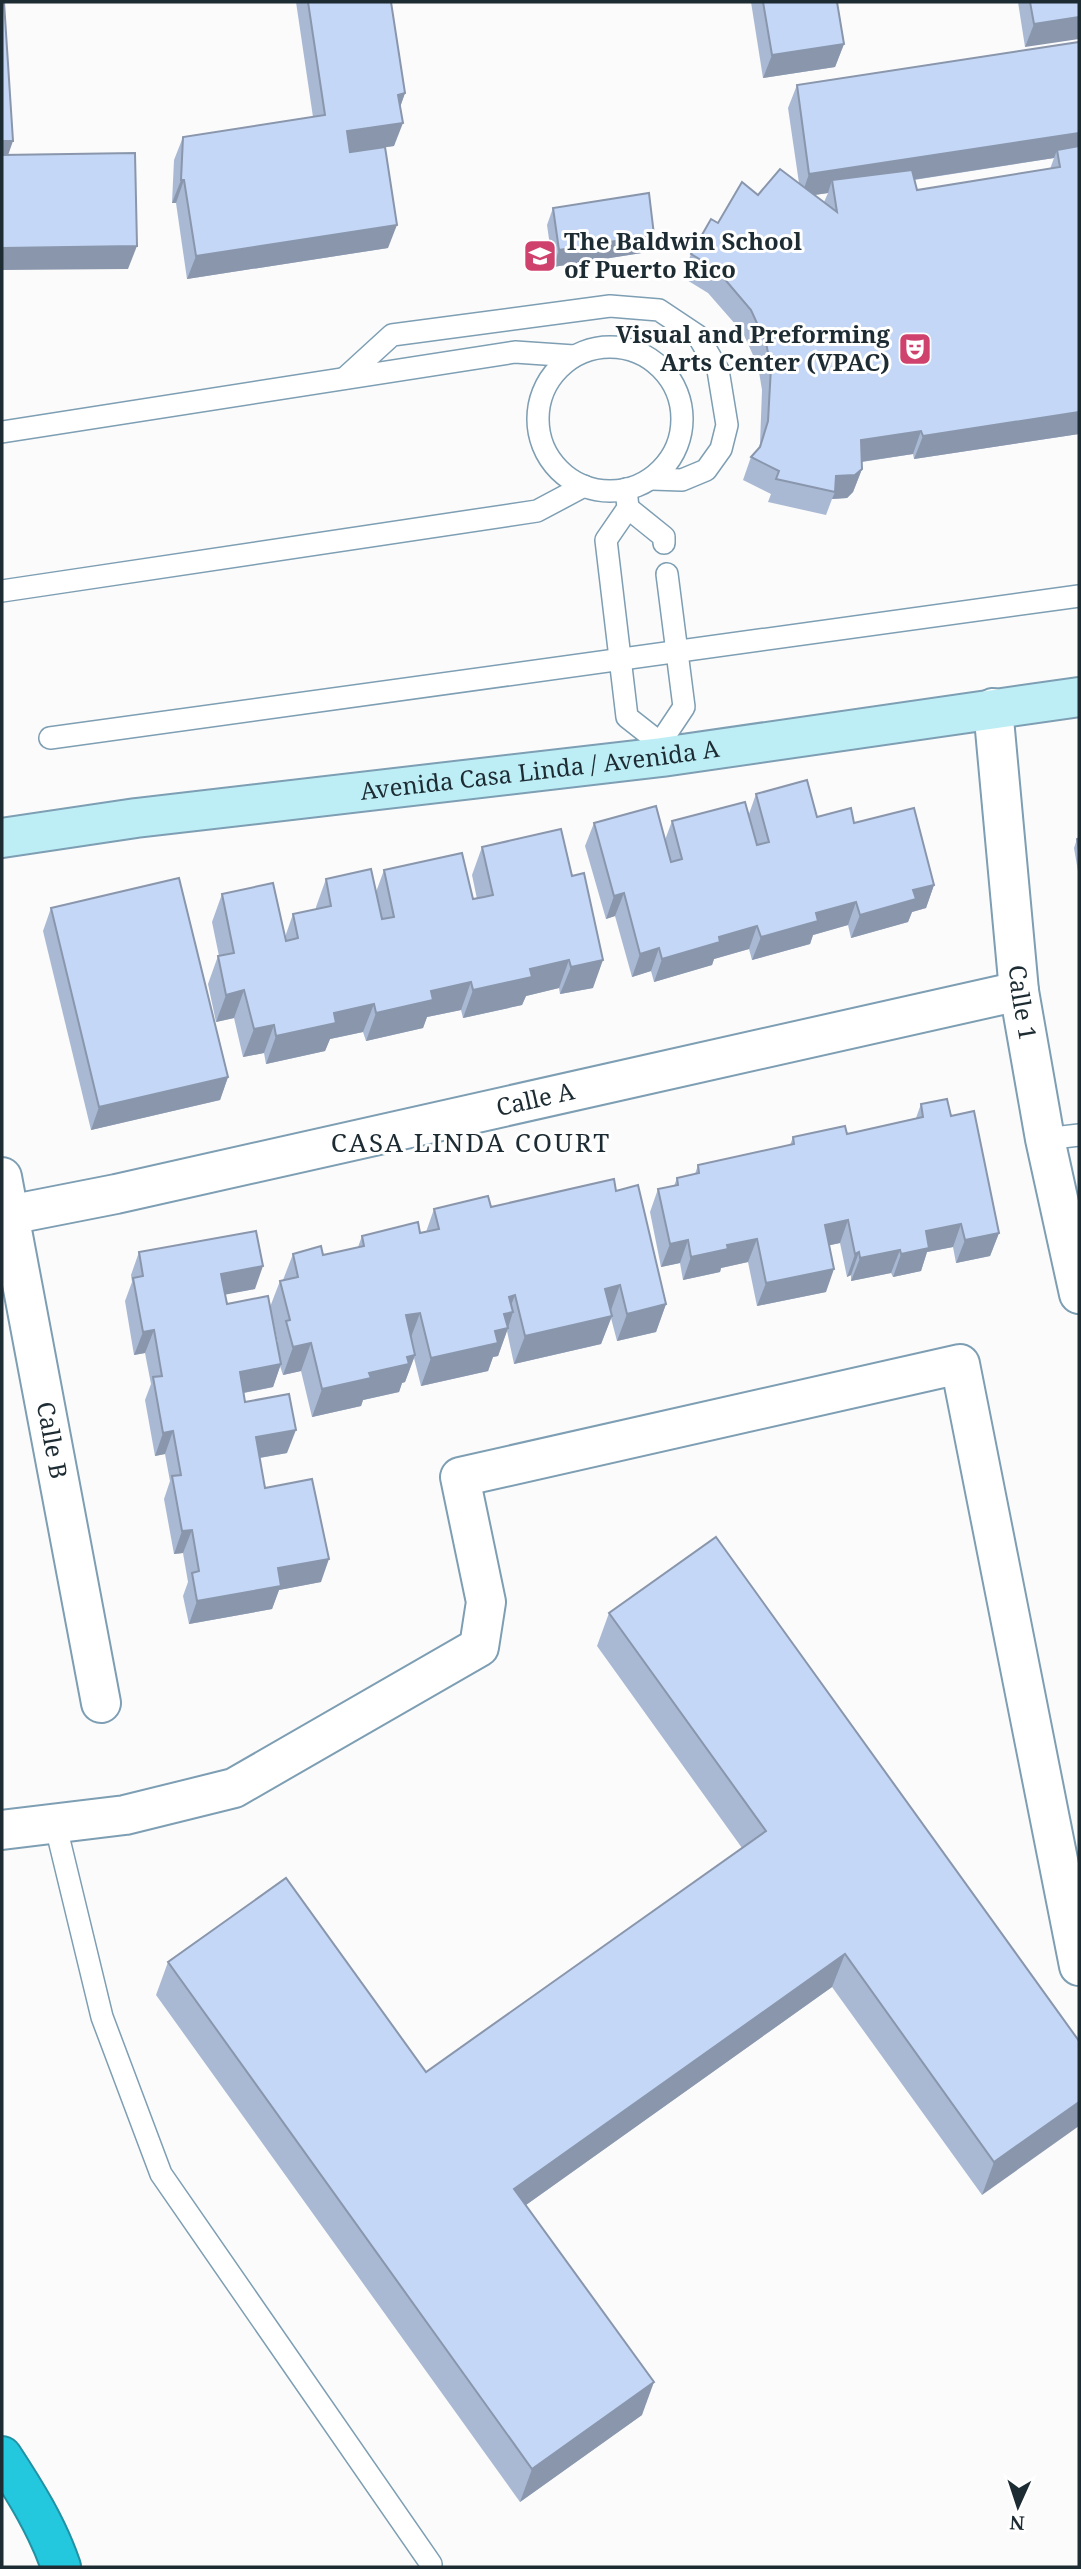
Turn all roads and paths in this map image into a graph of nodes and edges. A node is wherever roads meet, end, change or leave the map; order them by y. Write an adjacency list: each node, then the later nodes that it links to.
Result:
1 (574, 356): 2 (lane); 4 (lane); 5 (lane)
2 (345, 378): 3 (lane); 4 (lane)
3 (2, 432)
4 (652, 479): 6 (lane)
5 (584, 486): 6 (lane); 9 (lane)
6 (627, 499): 7 (lane); 12 (lane)
7 (664, 543)
8 (667, 574): 11 (lane)
9 (2, 591)
10 (1079, 596): 11 (lane)
11 (676, 651): 12 (lane); 16 (lane)
12 (619, 659): 15 (lane); 16 (lane)
13 (1079, 697): 14 (street, Avenida Casa Linda / Avenida A)
14 (993, 708): 16 (street, Avenida Casa Linda / Avenida A); 18 (street, Calle 1)
15 (50, 738)
16 (661, 750): 17 (street, Avenida Casa Linda / Avenida A)
17 (2, 838)
18 (1019, 991): 19 (street, Calle 1); 21 (street, Calle A)
19 (1062, 1137): 22 (street, Calle 1)
20 (2, 1177): 21 (street, Calle B)
21 (9, 1215): 23 (street, Calle B)
22 (1079, 1294)
23 (101, 1703)
24 (55, 1823): 25 (street); 26 (street); 28 (lane)
25 (2, 1830)
26 (1079, 1966)
27 (2, 2456): 29 (highway)
28 (431, 2564)
29 (61, 2567)

